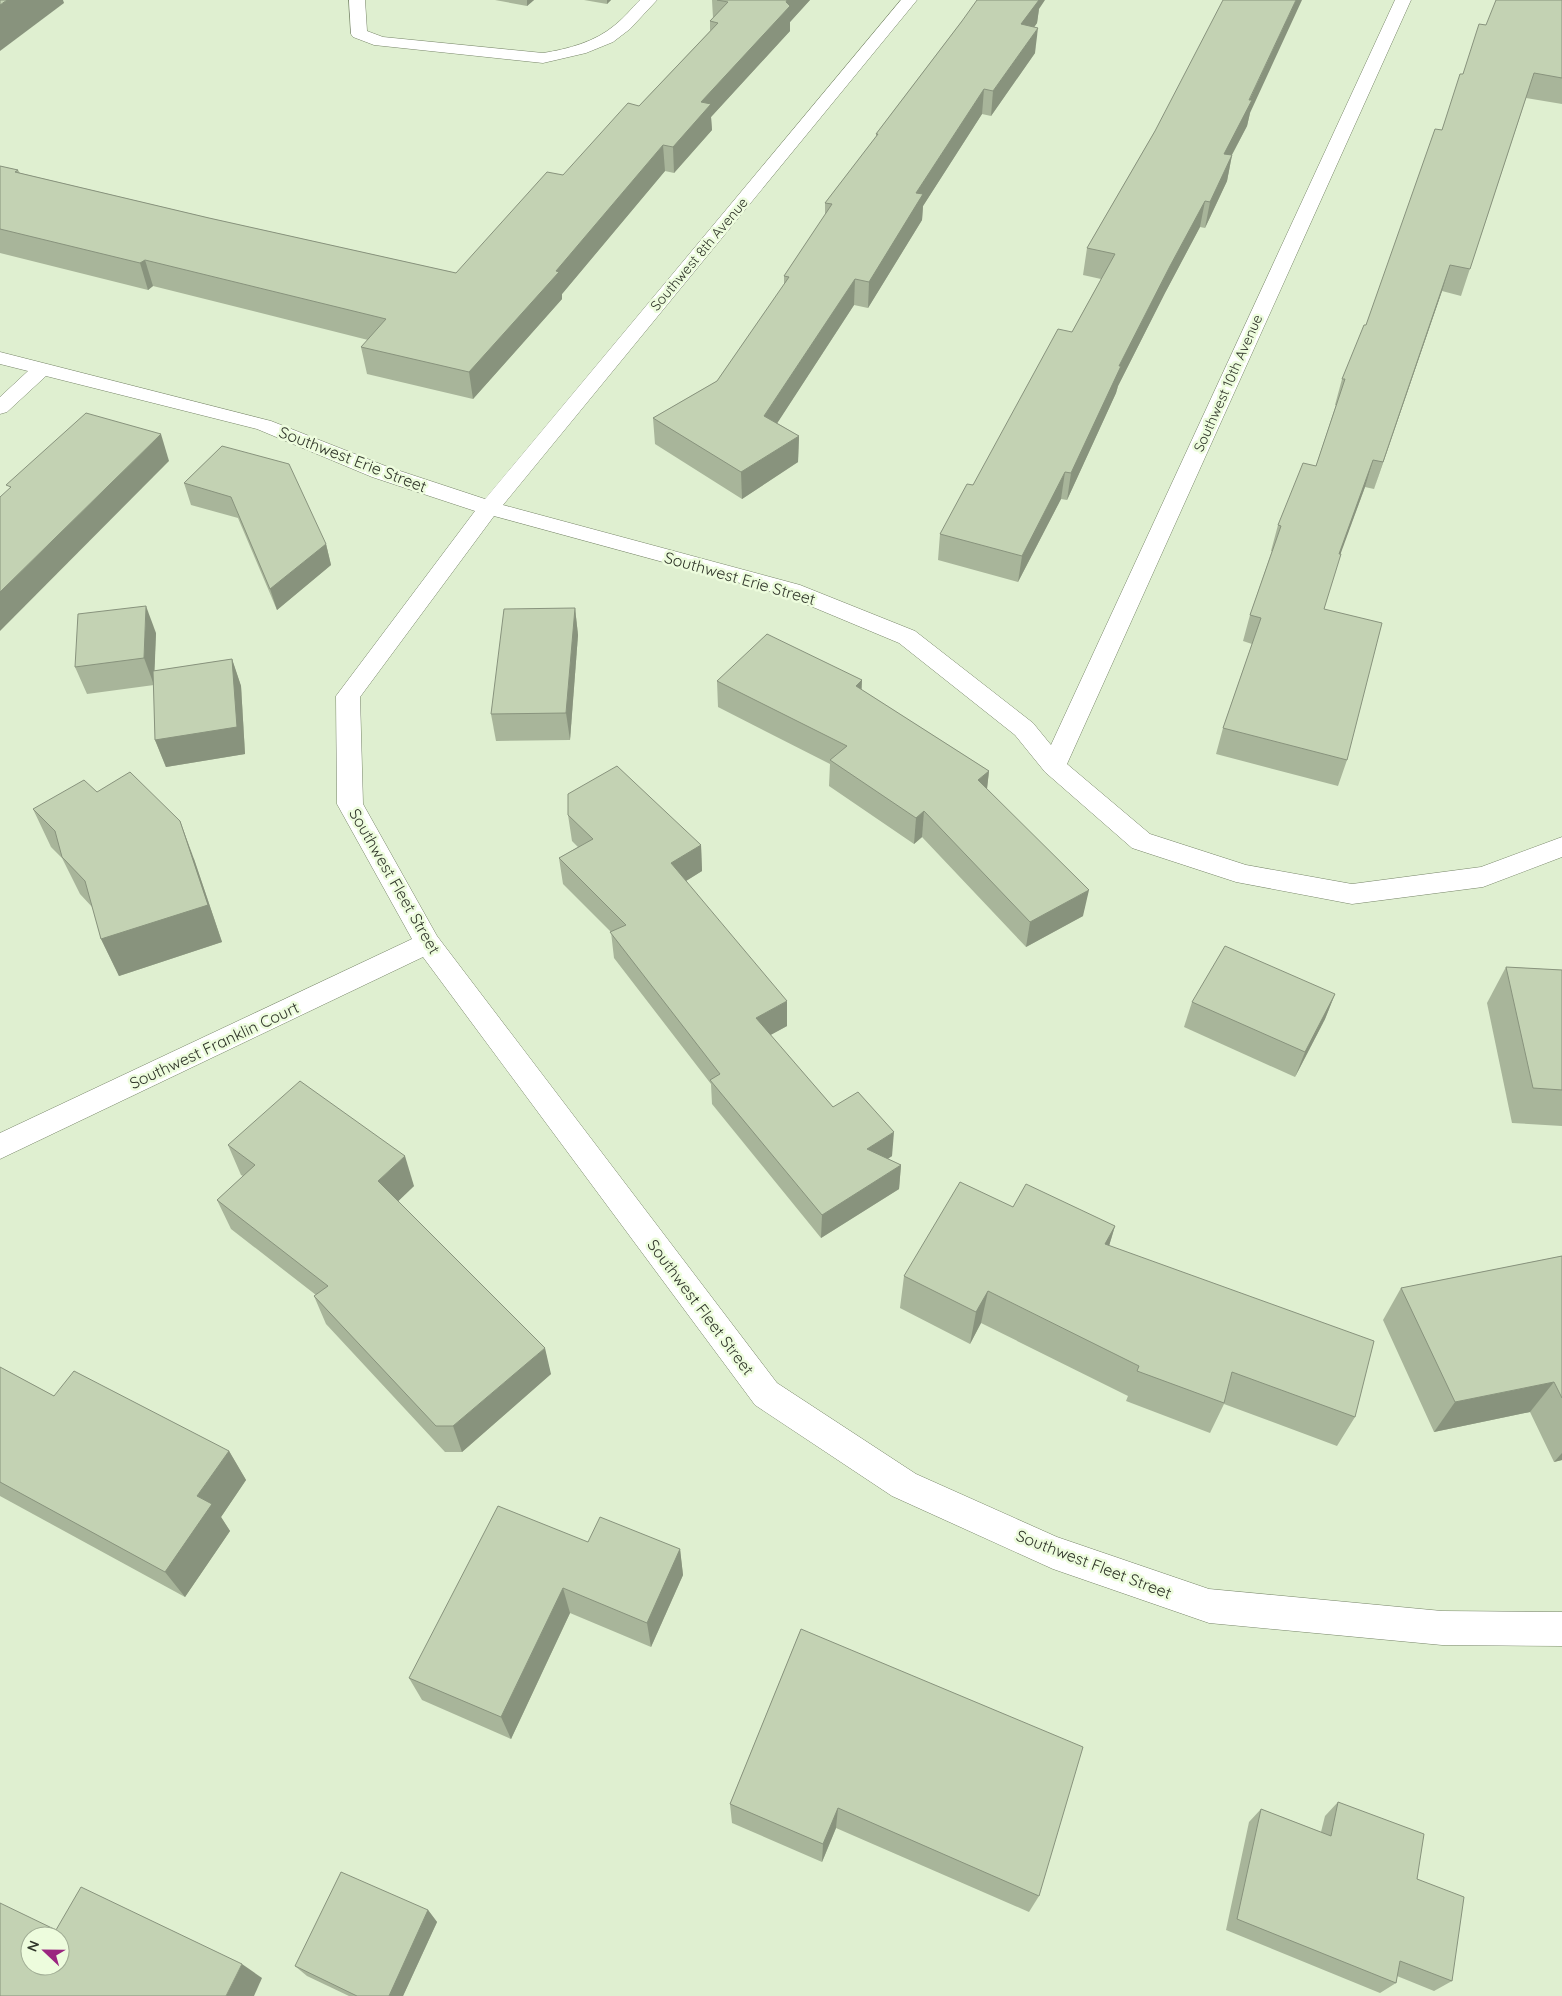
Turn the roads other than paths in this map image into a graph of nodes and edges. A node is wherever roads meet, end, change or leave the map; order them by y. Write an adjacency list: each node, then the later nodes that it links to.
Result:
1 (357, 0): 2 (street)
2 (649, 0)
3 (909, 0): 8 (street, Southwest 8th Avenue)
4 (1403, 0): 9 (street, Southwest 10th Avenue)
5 (0, 358): 6 (street, Southwest Erie Street)
6 (42, 369): 7 (street); 8 (street, Southwest Erie Street)
7 (0, 408)
8 (489, 508): 9 (street, Southwest Erie Street); 11 (street, Southwest Fleet Street)
9 (1054, 766): 10 (street, Southwest Erie Street)
10 (1562, 847)
11 (428, 943): 12 (street, Southwest Franklin Court); 13 (street, Southwest Fleet Street)
12 (0, 1146)
13 (1562, 1629)

